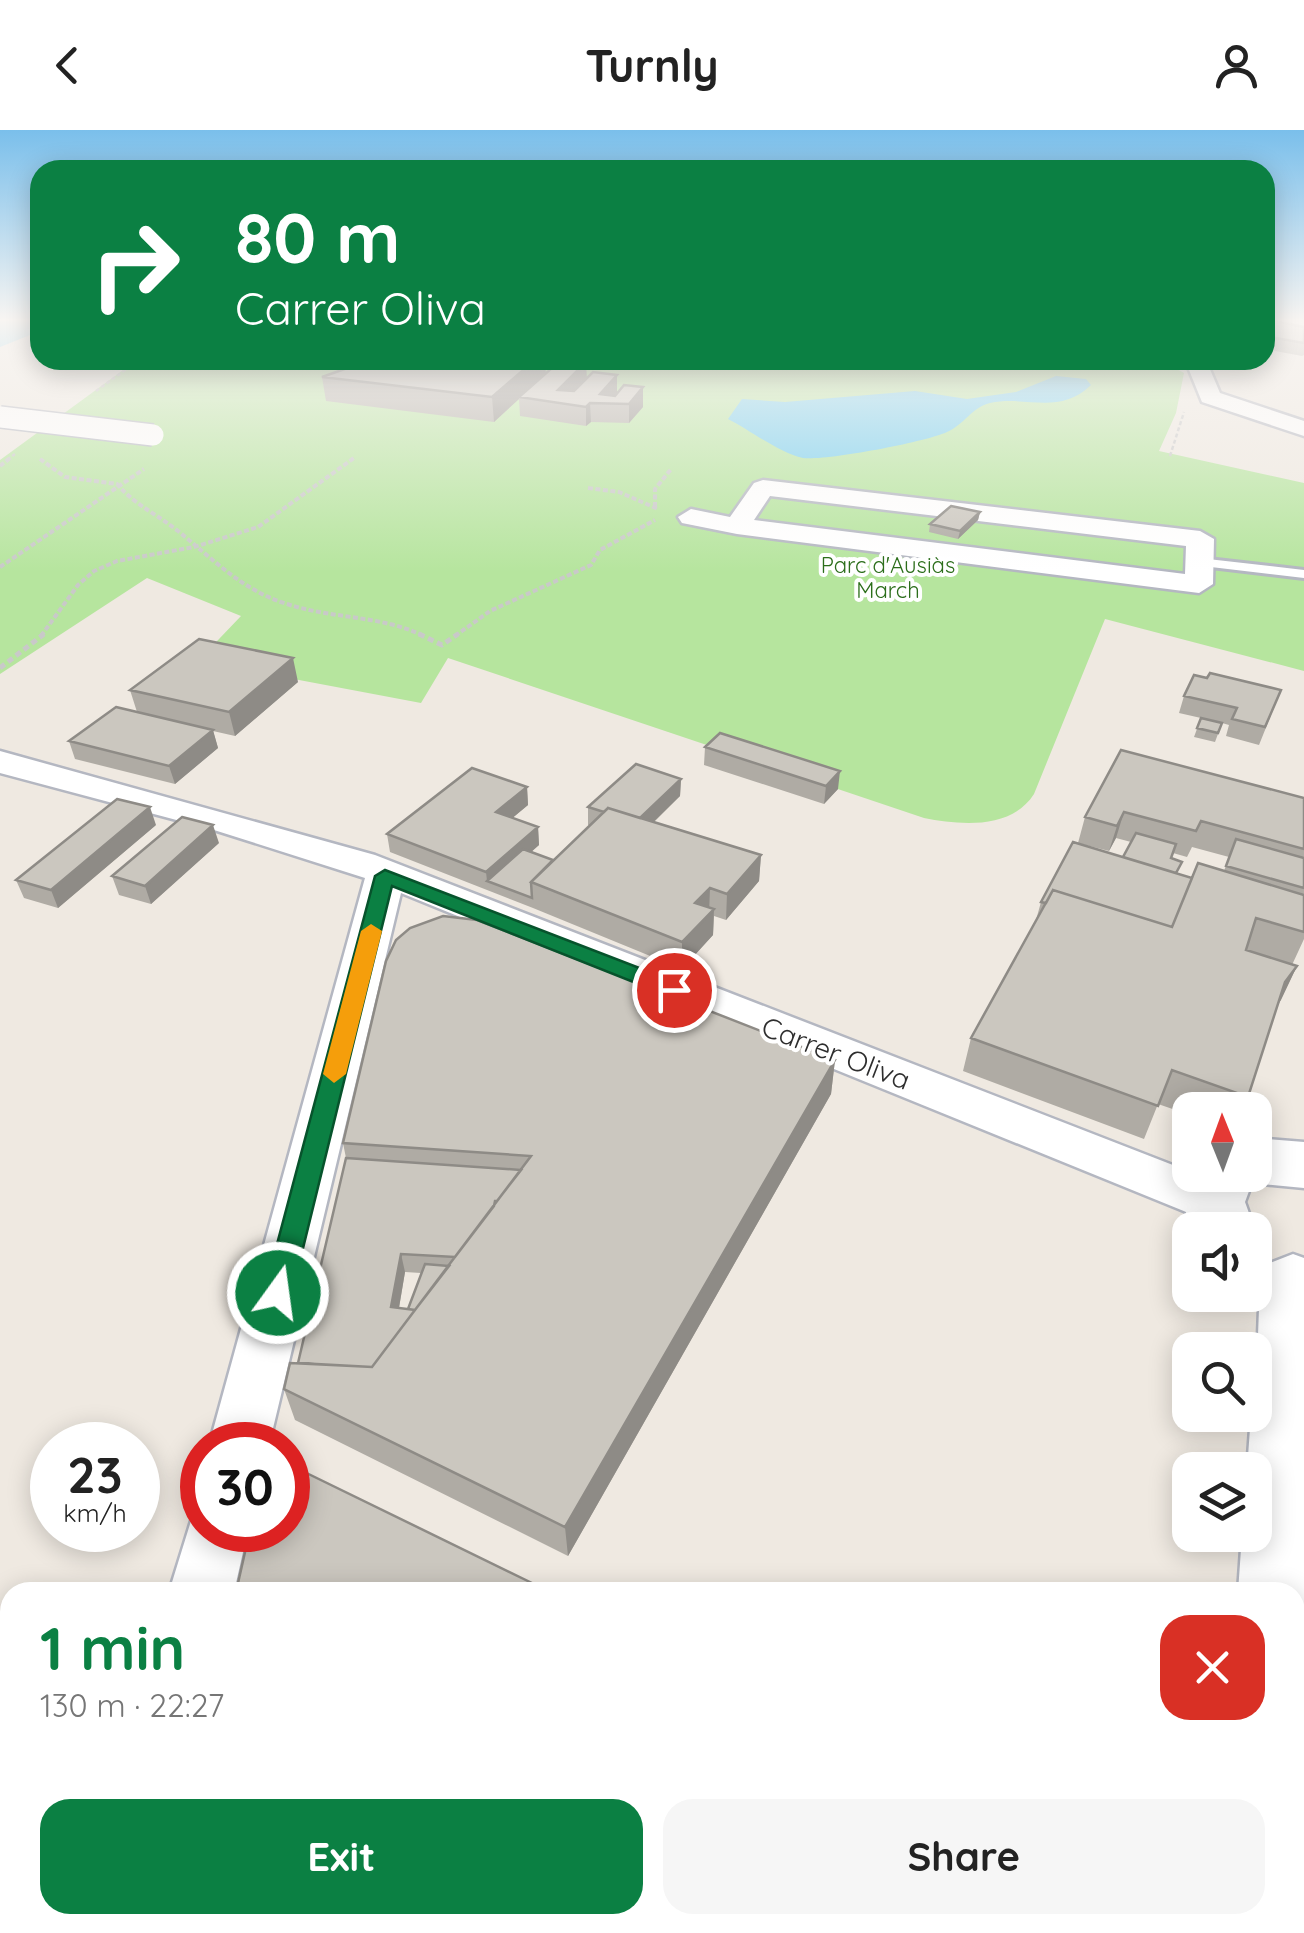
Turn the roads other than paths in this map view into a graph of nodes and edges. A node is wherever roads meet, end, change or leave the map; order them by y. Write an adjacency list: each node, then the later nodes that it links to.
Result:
1 (1228, 403): 3 (street)
2 (0, 417): 4 (street, bridge)
3 (1304, 429)
4 (153, 435)
5 (691, 518): 6 (street)
6 (736, 526): 7 (street); 7 (street)
7 (1199, 562): 8 (lane)
8 (1304, 574)
9 (0, 762): 10 (street, Carrer Oliva)
10 (385, 876): 12 (street, Carrer Oliva); 15 (street)
11 (1304, 1166): 13 (street)
12 (1172, 1171)
13 (1272, 1177)
14 (1284, 1276): 18 (street)
15 (245, 1422)
16 (211, 1552): 17 (street)
17 (204, 1582)
18 (1278, 1582)

